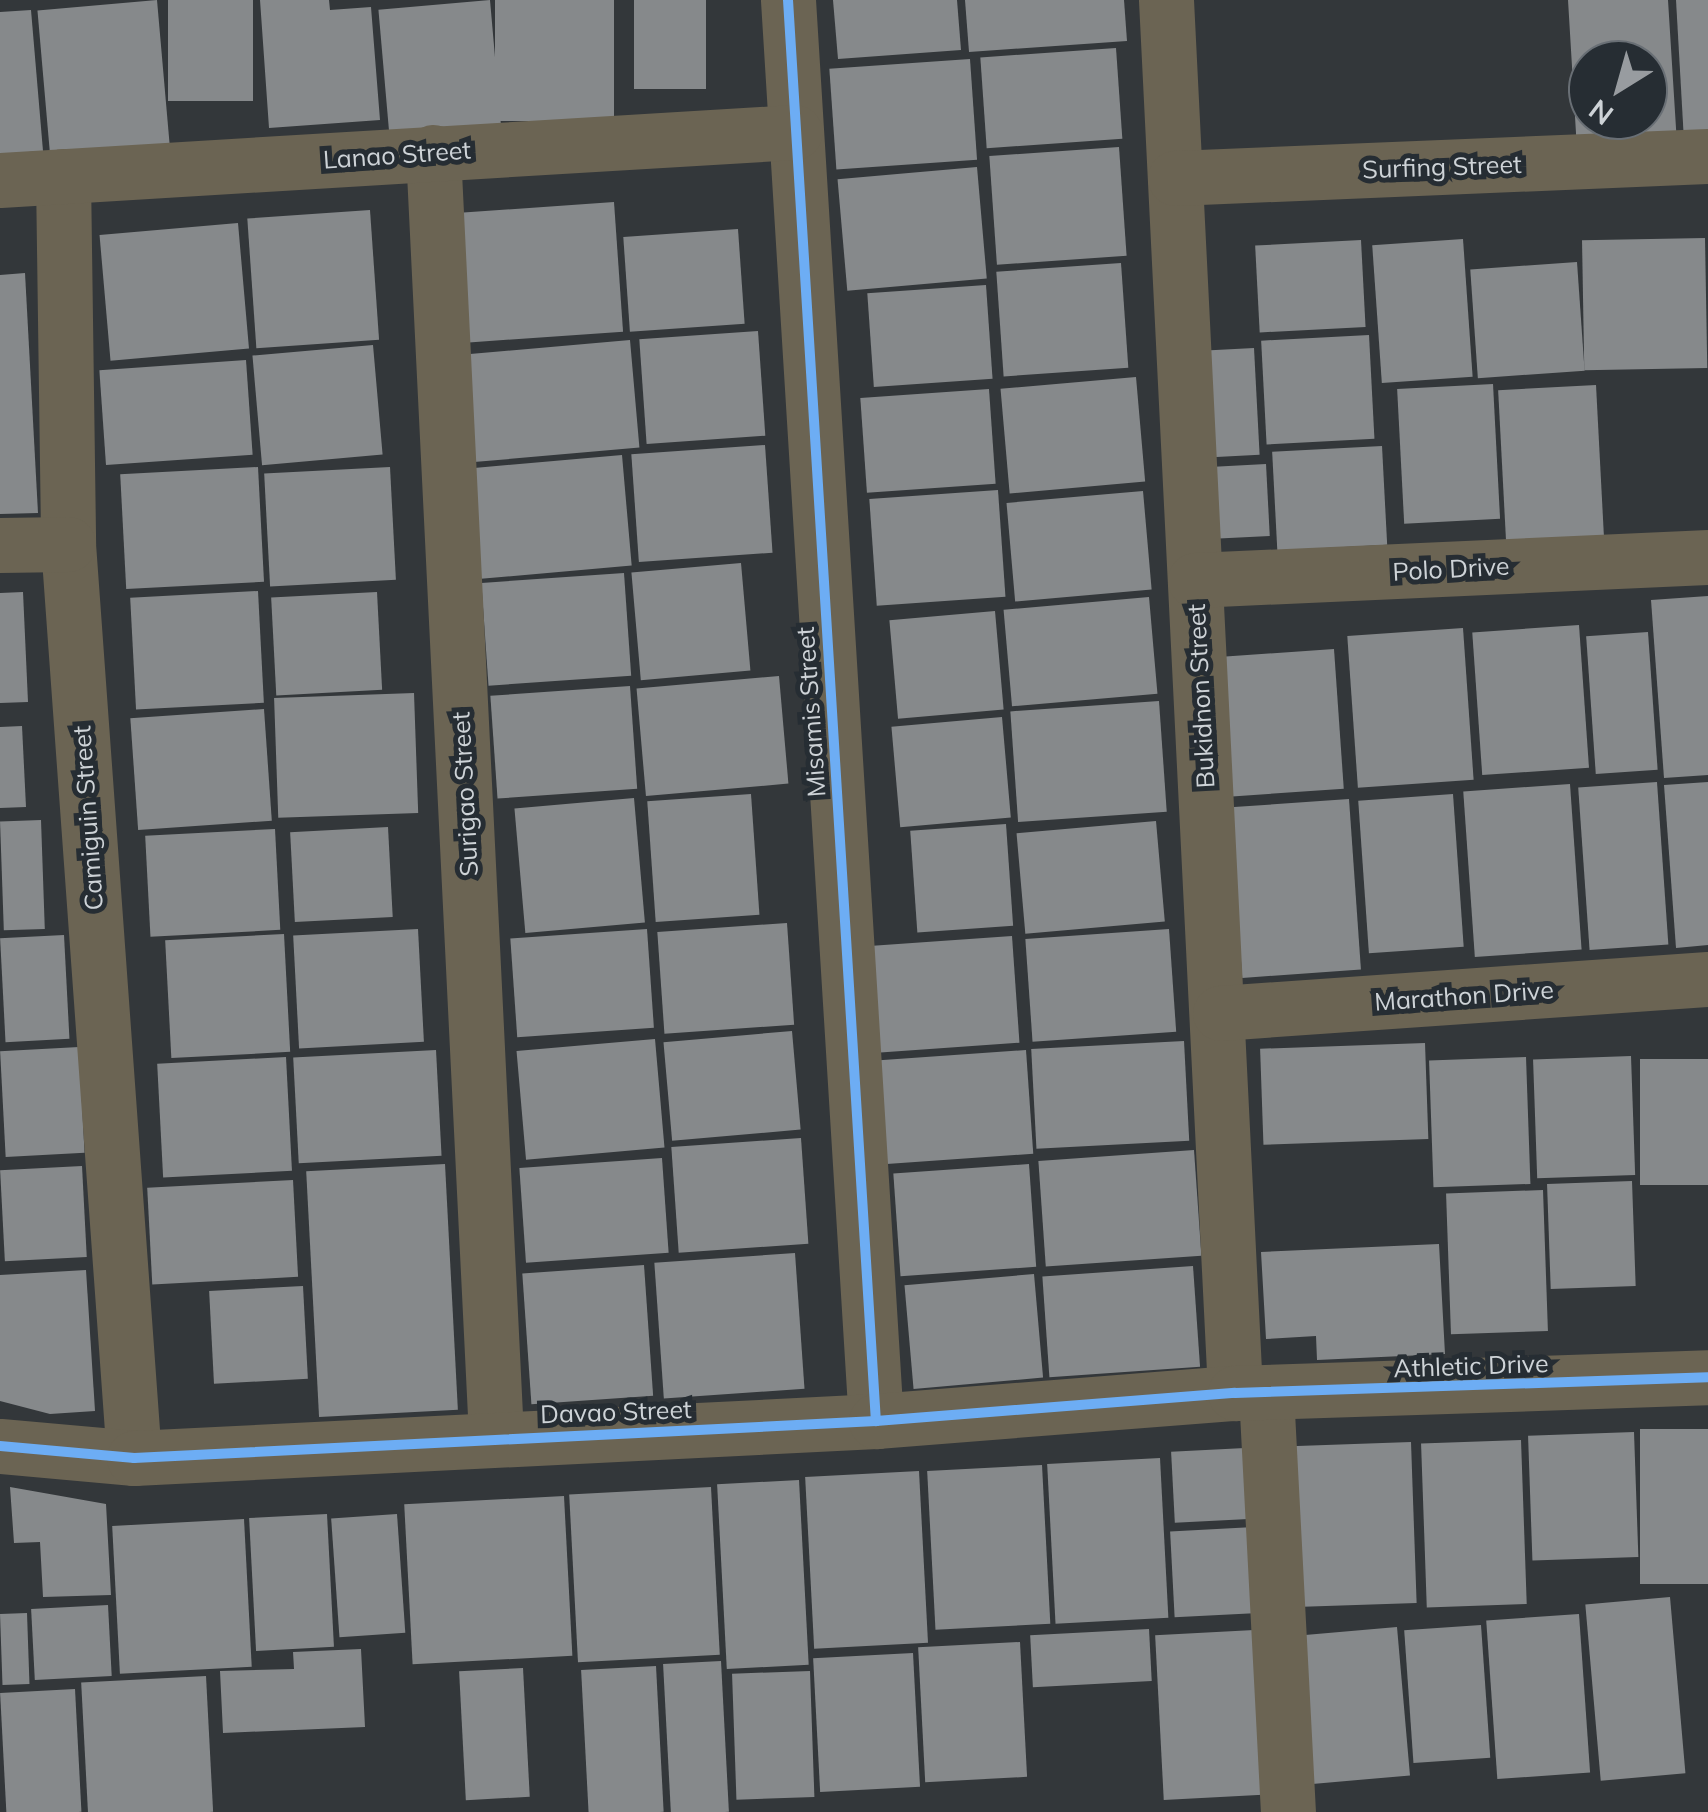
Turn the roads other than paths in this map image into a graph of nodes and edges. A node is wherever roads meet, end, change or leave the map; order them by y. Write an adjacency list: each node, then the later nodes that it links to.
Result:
1 (788, 0): 3 (street, Misamis Street)
2 (1166, 0): 7 (street, Bukidnon Street)
3 (795, 132): 4 (street, Lanao Street); 17 (street, Misamis Street)
4 (433, 152): 6 (street, Lanao Street); 18 (street, Surigao Street)
5 (1708, 156): 7 (street, Surfing Street)
6 (63, 176): 8 (street, Lanao Street); 9 (street, Camiguin Street)
7 (1175, 178): 12 (street, Bukidnon Street)
8 (0, 180)
9 (68, 544): 10 (street); 20 (street, Camiguin Street)
10 (0, 545)
11 (1708, 558): 12 (street, Polo Drive)
12 (1194, 580): 14 (street, Bukidnon Street)
13 (1708, 979): 14 (street, Marathon Drive)
14 (1220, 1012): 16 (street, Bukidnon Street)
15 (1708, 1377): 16 (street, Athletic Drive)
16 (1250, 1393): 17 (street, Davao Street); 21 (street, Bukidnon Street)
17 (876, 1421): 18 (street, Davao Street)
18 (496, 1436): 20 (street, Davao Street)
19 (0, 1446): 20 (street, Davao Street)
20 (134, 1458)
21 (1288, 1812)

